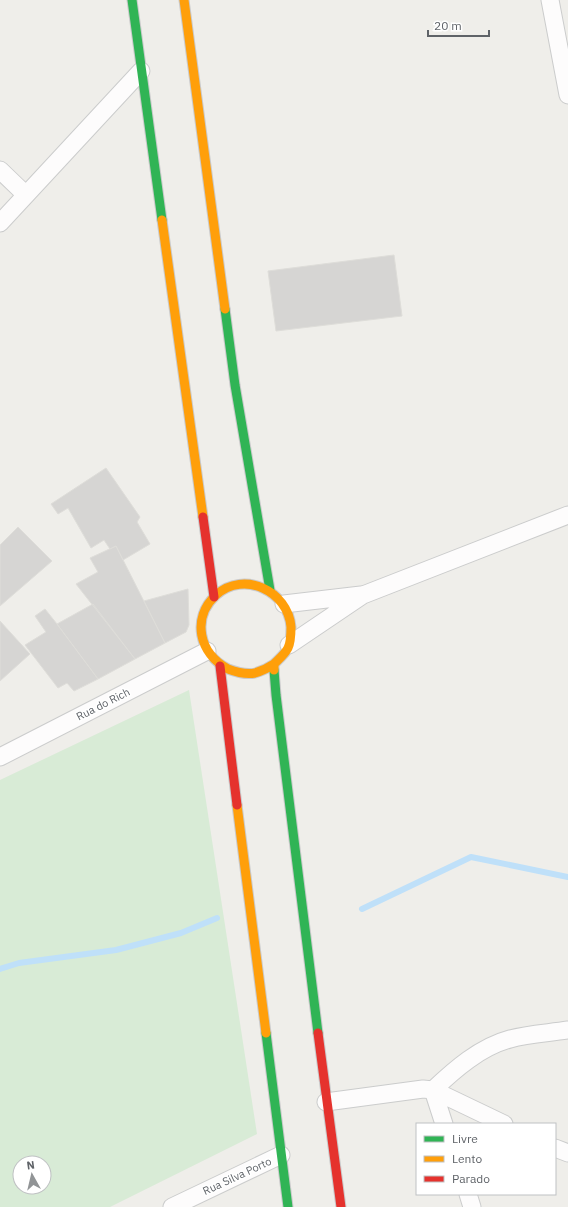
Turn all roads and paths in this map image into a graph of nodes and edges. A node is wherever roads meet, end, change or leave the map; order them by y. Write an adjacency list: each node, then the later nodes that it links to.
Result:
1 (132, 0): 4 (main road)
2 (184, 0): 10 (main road)
3 (550, 0): 5 (street)
4 (140, 71): 7 (street); 12 (main road)
5 (568, 95)
6 (0, 170): 7 (street)
7 (26, 195): 8 (street)
8 (0, 223)
9 (568, 515): 11 (street)
10 (270, 590): 12 (main road); 13 (main road)
11 (363, 595): 13 (street); 14 (street)
12 (214, 597): 15 (main road)
13 (284, 604): 14 (main road)
14 (288, 645): 16 (main road)
15 (207, 651): 17 (main road); 18 (street, Rua do Rich)
16 (274, 664): 17 (main road); 21 (main road)
17 (220, 666): 26 (main road)
18 (0, 757)
19 (568, 1030): 20 (street)
20 (433, 1090): 21 (street); 22 (street); 23 (street)
21 (326, 1102): 30 (main road)
22 (444, 1123)
23 (502, 1123)
24 (556, 1148): 25 (street)
25 (568, 1153)
26 (281, 1155): 28 (street, Rua Silva Porto); 29 (main road)
27 (468, 1195): 31 (street)
28 (172, 1207)
29 (288, 1207)
30 (341, 1207)
31 (472, 1207)

